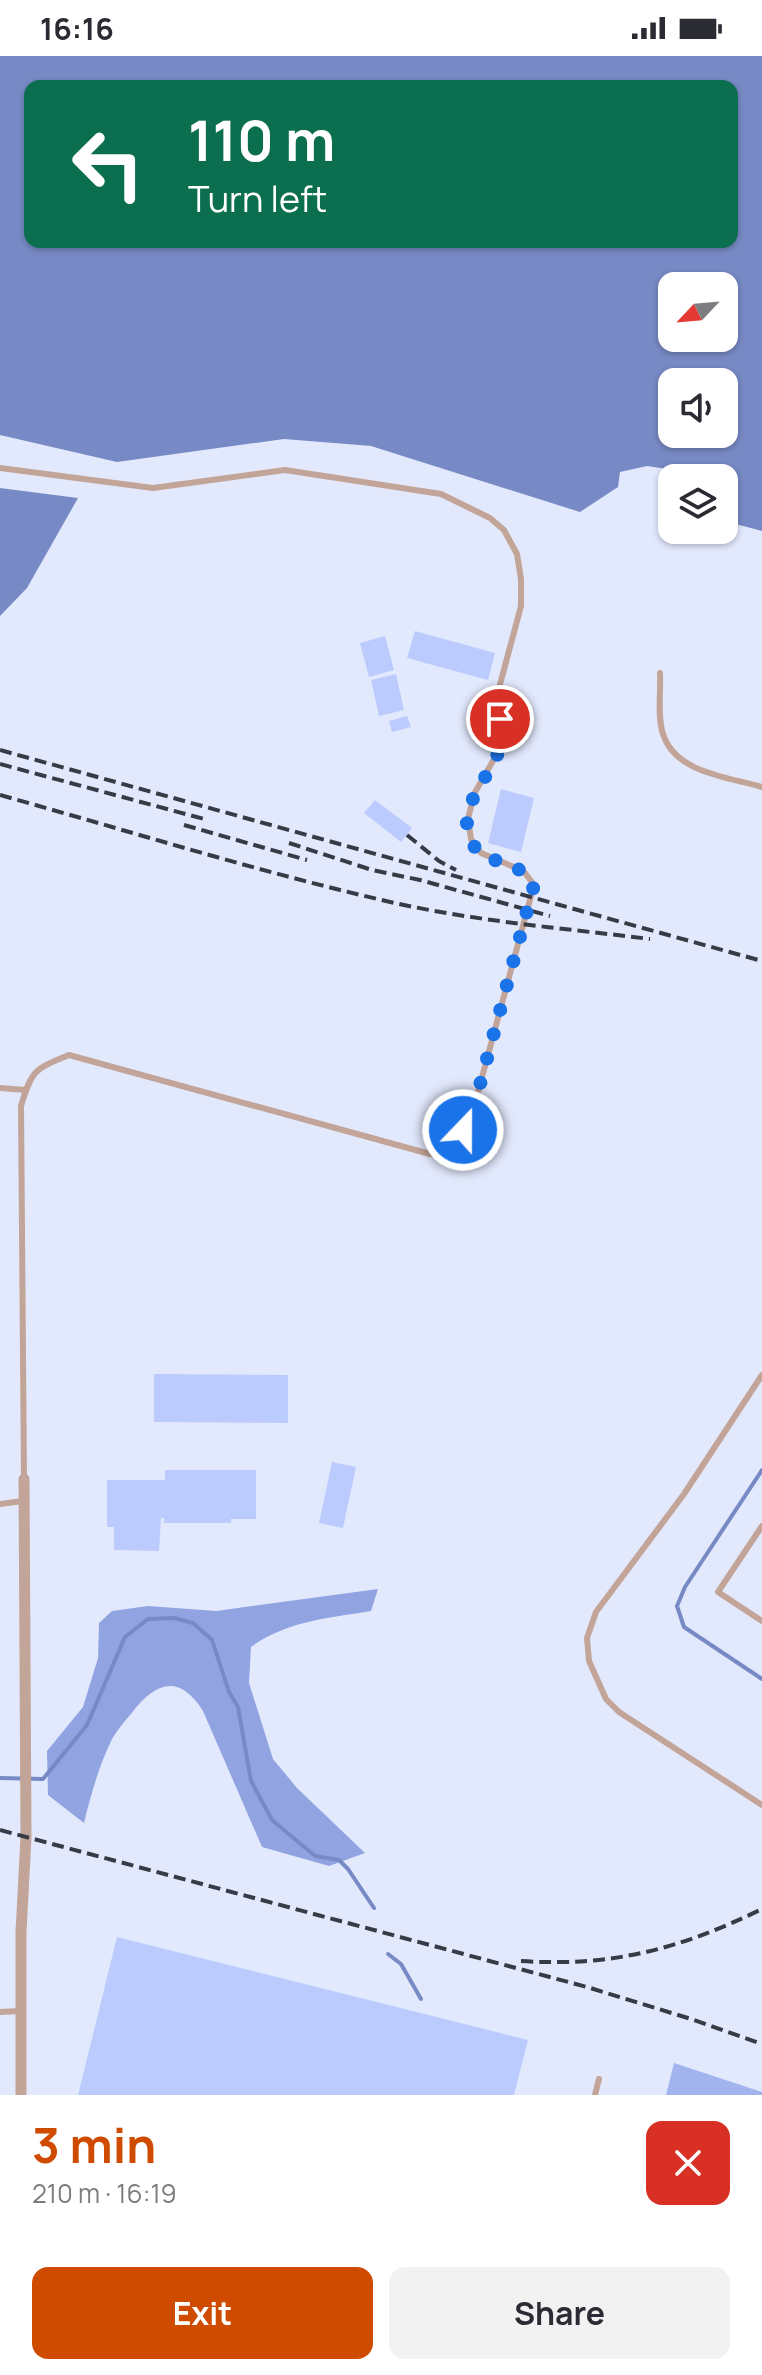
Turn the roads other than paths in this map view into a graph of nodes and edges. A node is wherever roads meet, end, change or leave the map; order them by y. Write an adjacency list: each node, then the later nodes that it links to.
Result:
1 (0, 468): 5 (lane)
2 (660, 673): 3 (lane)
3 (762, 787)
4 (0, 1088): 5 (lane)
5 (26, 1090): 7 (lane)
6 (762, 1375): 12 (lane)
7 (24, 1479): 8 (street)
8 (23, 1501): 9 (lane); 13 (street)
9 (0, 1504)
10 (762, 1526): 11 (lane)
11 (762, 1621)
12 (762, 1805)
13 (21, 2011): 14 (lane); 16 (street)
14 (0, 2012)
15 (599, 2079): 17 (lane)
16 (21, 2095)
17 (595, 2095)

